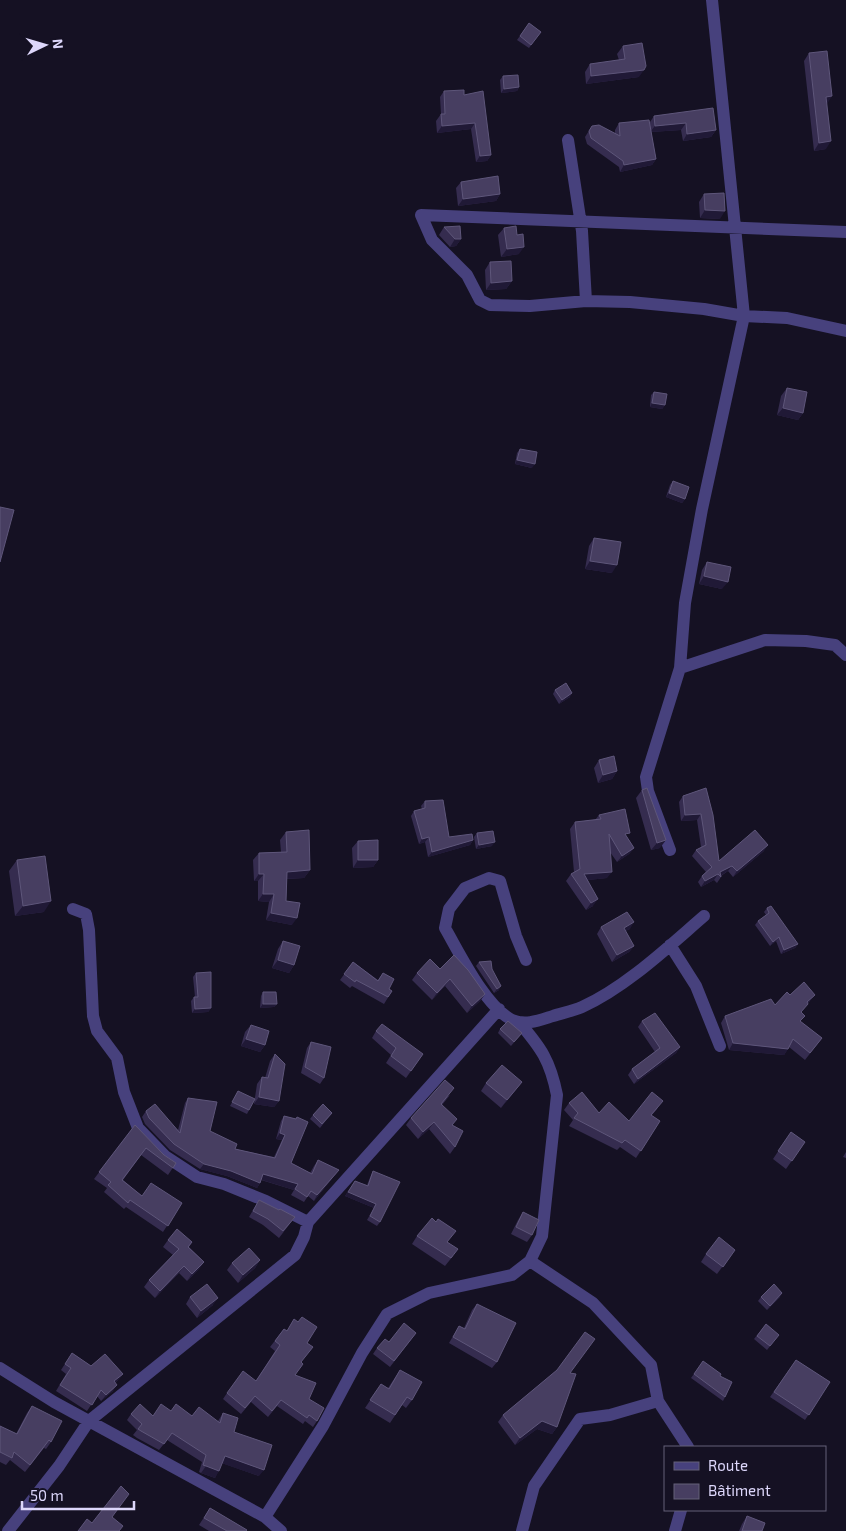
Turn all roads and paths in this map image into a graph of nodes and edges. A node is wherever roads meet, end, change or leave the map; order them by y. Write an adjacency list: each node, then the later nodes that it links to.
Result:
1 (712, 0): 4 (street)
2 (568, 140): 3 (street)
3 (581, 221): 4 (street); 6 (street); 6 (street)
4 (737, 228): 5 (street); 7 (street)
5 (846, 232)
6 (586, 301): 7 (street)
7 (744, 316): 8 (street); 10 (street)
8 (846, 331)
9 (846, 654): 10 (street)
10 (680, 668): 11 (street)
11 (670, 850)
12 (73, 909): 19 (street)
13 (704, 916): 14 (street)
14 (670, 945): 17 (street); 18 (street)
15 (526, 960): 16 (street)
16 (499, 1009): 17 (street); 19 (street)
17 (519, 1022): 20 (street)
18 (720, 1046)
19 (308, 1222): 23 (street)
20 (530, 1261): 22 (street); 26 (street)
21 (0, 1368): 23 (street)
22 (658, 1401): 24 (street); 29 (street)
23 (89, 1421): 26 (street); 27 (street)
24 (687, 1446)
25 (680, 1511): 30 (street)
26 (265, 1516): 28 (street)
27 (8, 1531)
28 (281, 1531)
29 (522, 1531)
30 (675, 1531)

